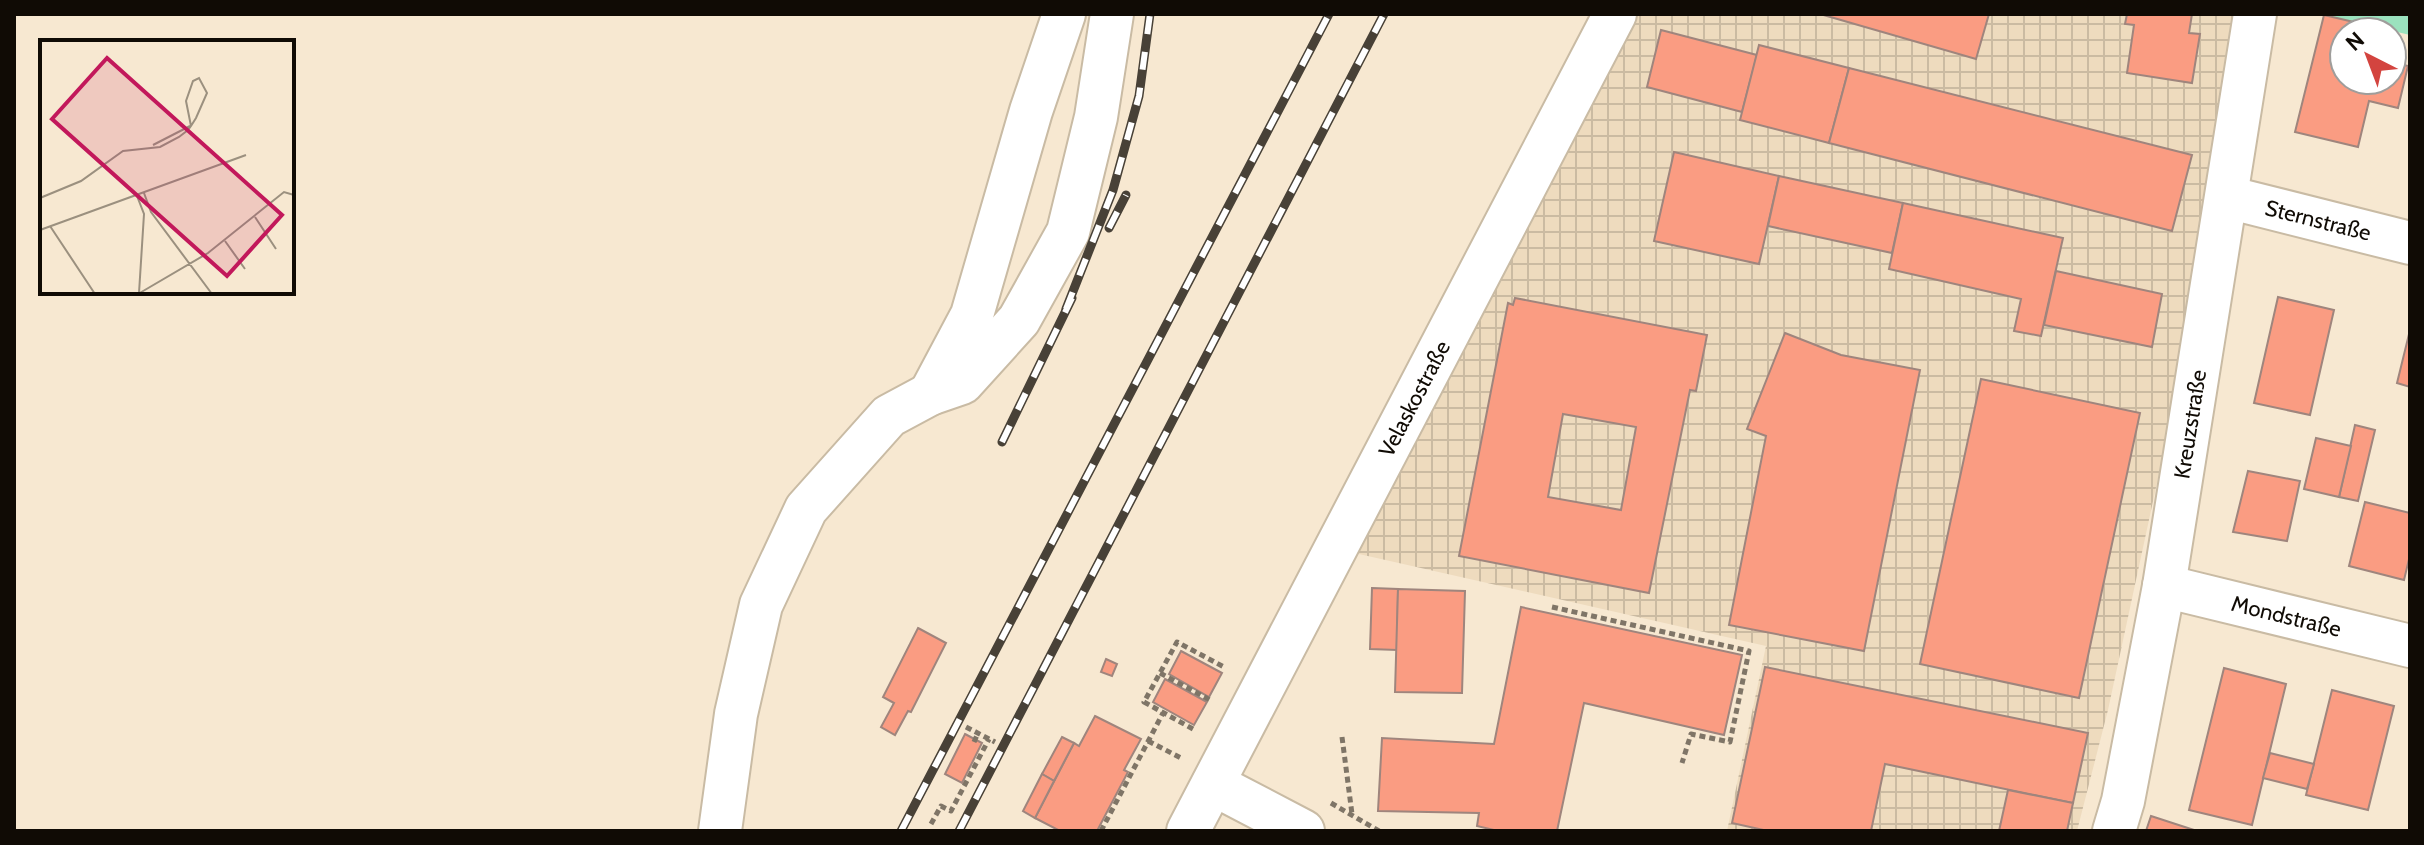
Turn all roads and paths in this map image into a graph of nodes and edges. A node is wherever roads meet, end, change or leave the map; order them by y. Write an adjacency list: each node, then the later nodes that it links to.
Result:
1 (1064, 14): 7 (street)
2 (1112, 14): 7 (street)
3 (1615, 14): 21 (street, Velaskostraße)
4 (2255, 14): 5 (street, Kreuzstraße)
5 (2227, 197): 6 (street, Sternstraße); 8 (street, Kreuzstraße)
6 (2410, 243)
7 (930, 394): 24 (street)
8 (2164, 586): 10 (street, Mondstraße); 28 (street, Kreuzstraße)
9 (1552, 607): 20 (path)
10 (2410, 646)
11 (1226, 668): 12 (path)
12 (1160, 673): 13 (path); 14 (path)
13 (1210, 700)
14 (1163, 713): 16 (path); 25 (path)
15 (966, 727): 17 (path)
16 (1193, 729)
17 (978, 733): 19 (path); 23 (path)
18 (1342, 737): 22 (path)
19 (974, 742)
20 (1682, 763)
21 (1213, 784): 26 (street, Velaskostraße); 27 (street)
22 (1352, 815)
23 (931, 824)
24 (720, 831)
25 (1101, 831)
26 (1188, 831)
27 (1303, 831)
28 (2114, 831)

